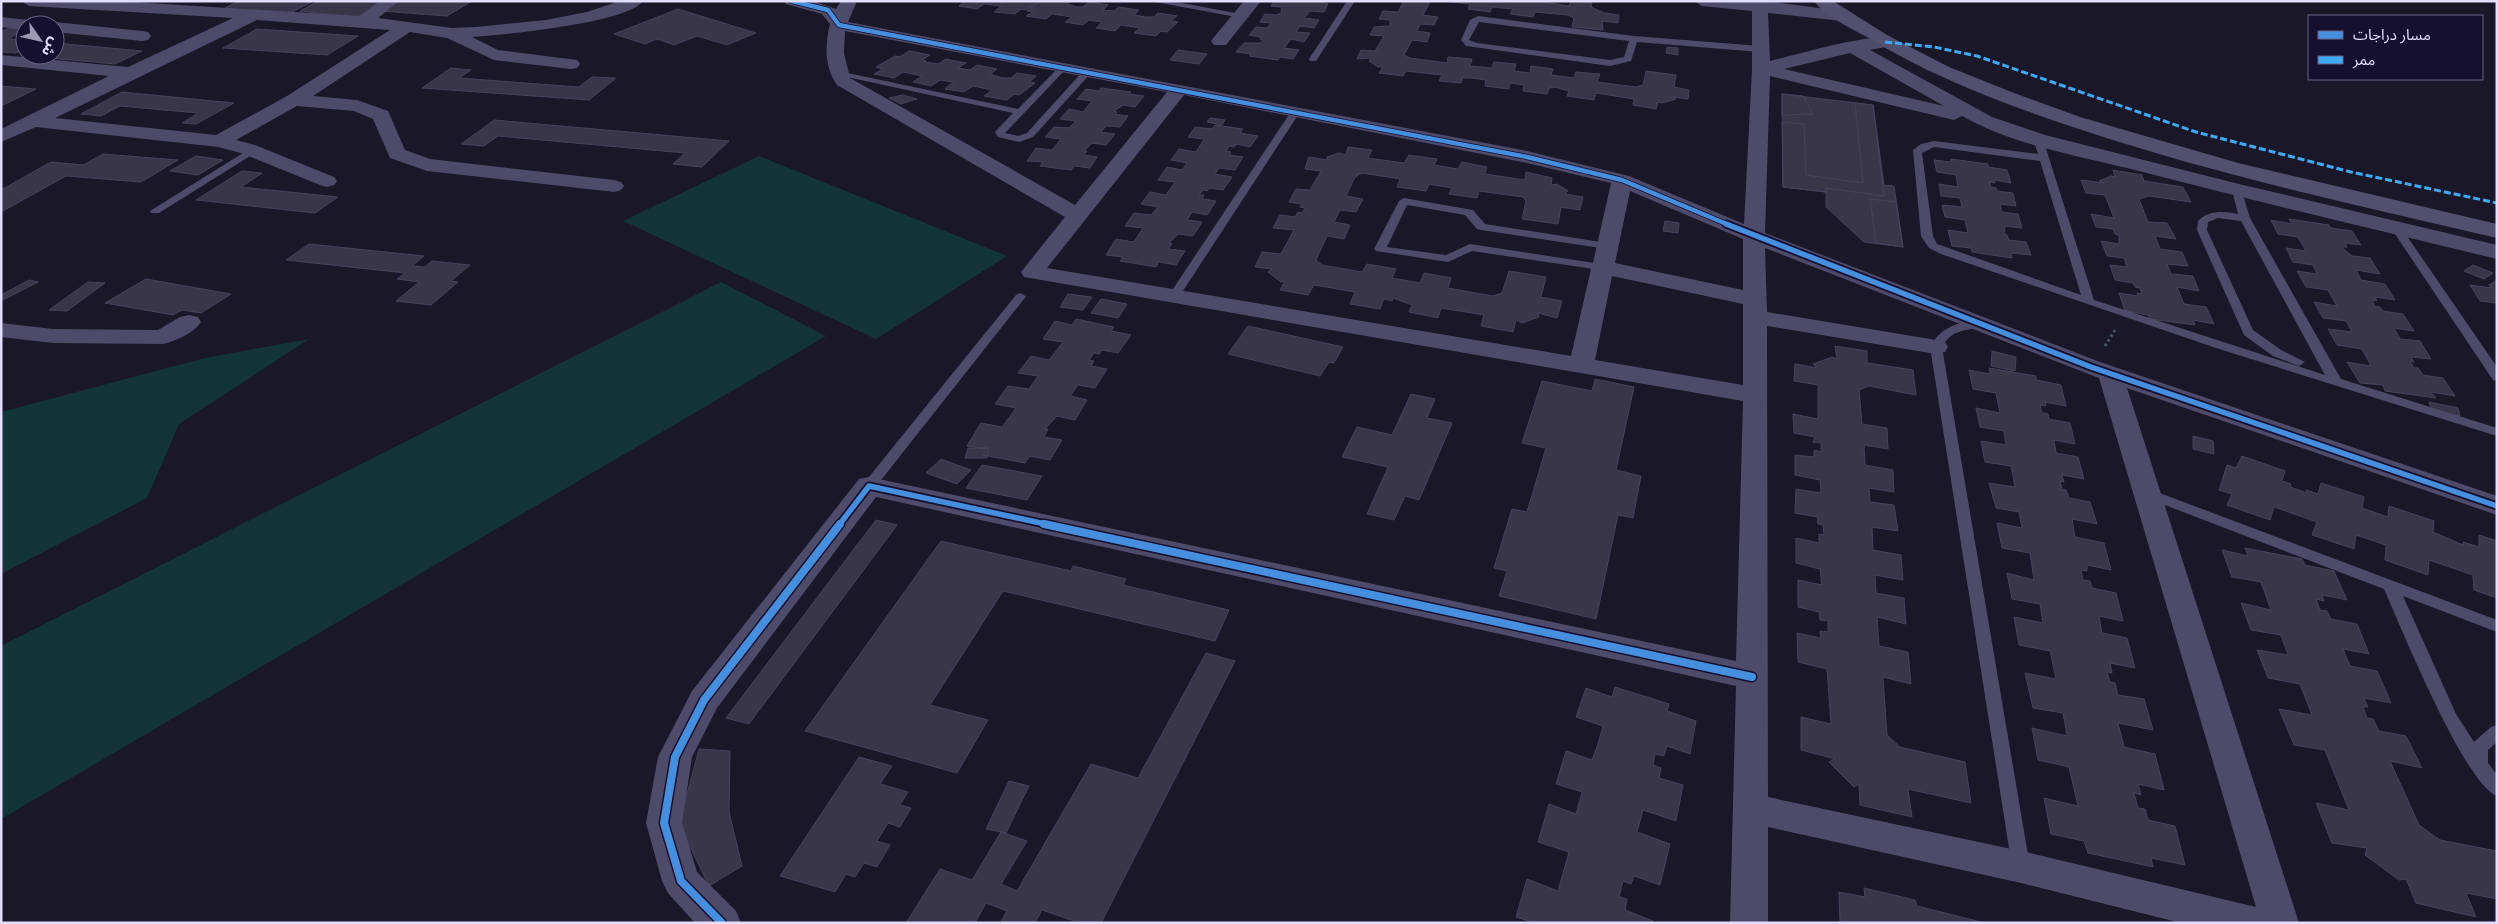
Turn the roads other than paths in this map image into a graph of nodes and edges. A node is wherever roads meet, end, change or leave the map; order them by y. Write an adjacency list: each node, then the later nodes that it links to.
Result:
1 (29, 1): 12 (street)
2 (391, 1): 16 (street)
3 (635, 1): 22 (street)
4 (792, 1): 19 (street)
5 (849, 1): 19 (street)
6 (1154, 1): 14 (lane)
7 (1253, 1): 14 (street)
8 (1351, 1): 28 (lane)
9 (1702, 1): 11 (street)
10 (1822, 1): 15 (street)
11 (1759, 4): 15 (street); 29 (street)
12 (176, 5): 13 (street)
13 (252, 15): 16 (street); 34 (street)
14 (1242, 15): 25 (street)
15 (1842, 16): 26 (street)
16 (363, 21): 20 (street)
17 (1, 22): 18 (street)
18 (15, 23)
19 (838, 25): 32 (street); 35 (street)
20 (408, 26): 22 (street); 37 (street)
21 (65, 28): 23 (street)
22 (451, 33): 31 (street)
23 (142, 36)
24 (1634, 39): 24 (lane); 29 (lane)
25 (1220, 41)
26 (1886, 42): 27 (street); 54 (street)
27 (1852, 47): 29 (street); 41 (street)
28 (1313, 59)
29 (1761, 59): 41 (street); 55 (street)
30 (1, 60): 34 (street)
31 (571, 64)
32 (1063, 68): 33 (street); 38 (lane)
33 (1087, 72): 36 (street); 38 (lane)
34 (130, 74): 40 (street)
35 (838, 74): 38 (lane); 51 (street)
36 (1179, 88): 39 (street); 51 (street)
37 (294, 100): 43 (street); 48 (street)
38 (1020, 112)
39 (1295, 112): 46 (street); 58 (lane)
40 (33, 121): 42 (street); 43 (street)
41 (1985, 121): 44 (street)
42 (1, 136)
43 (219, 141): 45 (street)
44 (2040, 148): 49 (street); 60 (lane); 60 (lane)
45 (251, 150): 47 (street); 50 (lane)
46 (1622, 180): 55 (street); 57 (street)
47 (327, 182)
48 (614, 186)
49 (2237, 190): 52 (lane); 53 (street)
50 (155, 211)
51 (1077, 215): 58 (street)
52 (2245, 218): 67 (lane); 67 (lane)
53 (2396, 228): 56 (street); 69 (lane)
54 (2497, 231)
55 (1754, 236): 61 (street); 63 (street)
56 (2497, 252)
57 (1604, 257): 57 (lane); 61 (street); 66 (street)
58 (1175, 296): 66 (street)
59 (1020, 297): 73 (lane)
60 (2089, 302): 70 (lane)
61 (1755, 308): 65 (street); 71 (street)
62 (189, 322): 64 (street)
63 (1978, 324): 65 (lane); 68 (street)
64 (1, 330)
65 (1936, 347): 83 (lane)
66 (1582, 363): 71 (street)
67 (2328, 372): 70 (lane)
68 (2110, 374): 74 (street); 75 (street)
69 (2497, 377)
70 (2336, 382): 72 (lane)
71 (1756, 394): 78 (street)
72 (2497, 432)
73 (868, 486): 78 (street); 84 (street)
74 (2149, 494): 76 (lane); 87 (street)
75 (2497, 506)
76 (2390, 585): 77 (lane); 80 (lane)
77 (2497, 626)
78 (1752, 677): 82 (street)
79 (2497, 732): 80 (lane)
80 (2479, 765): 81 (lane)
81 (2497, 789)
82 (1751, 808): 83 (street); 85 (street)
83 (2021, 867): 86 (street)
84 (722, 923)
85 (1749, 923)
86 (2253, 923)
87 (2280, 923)

